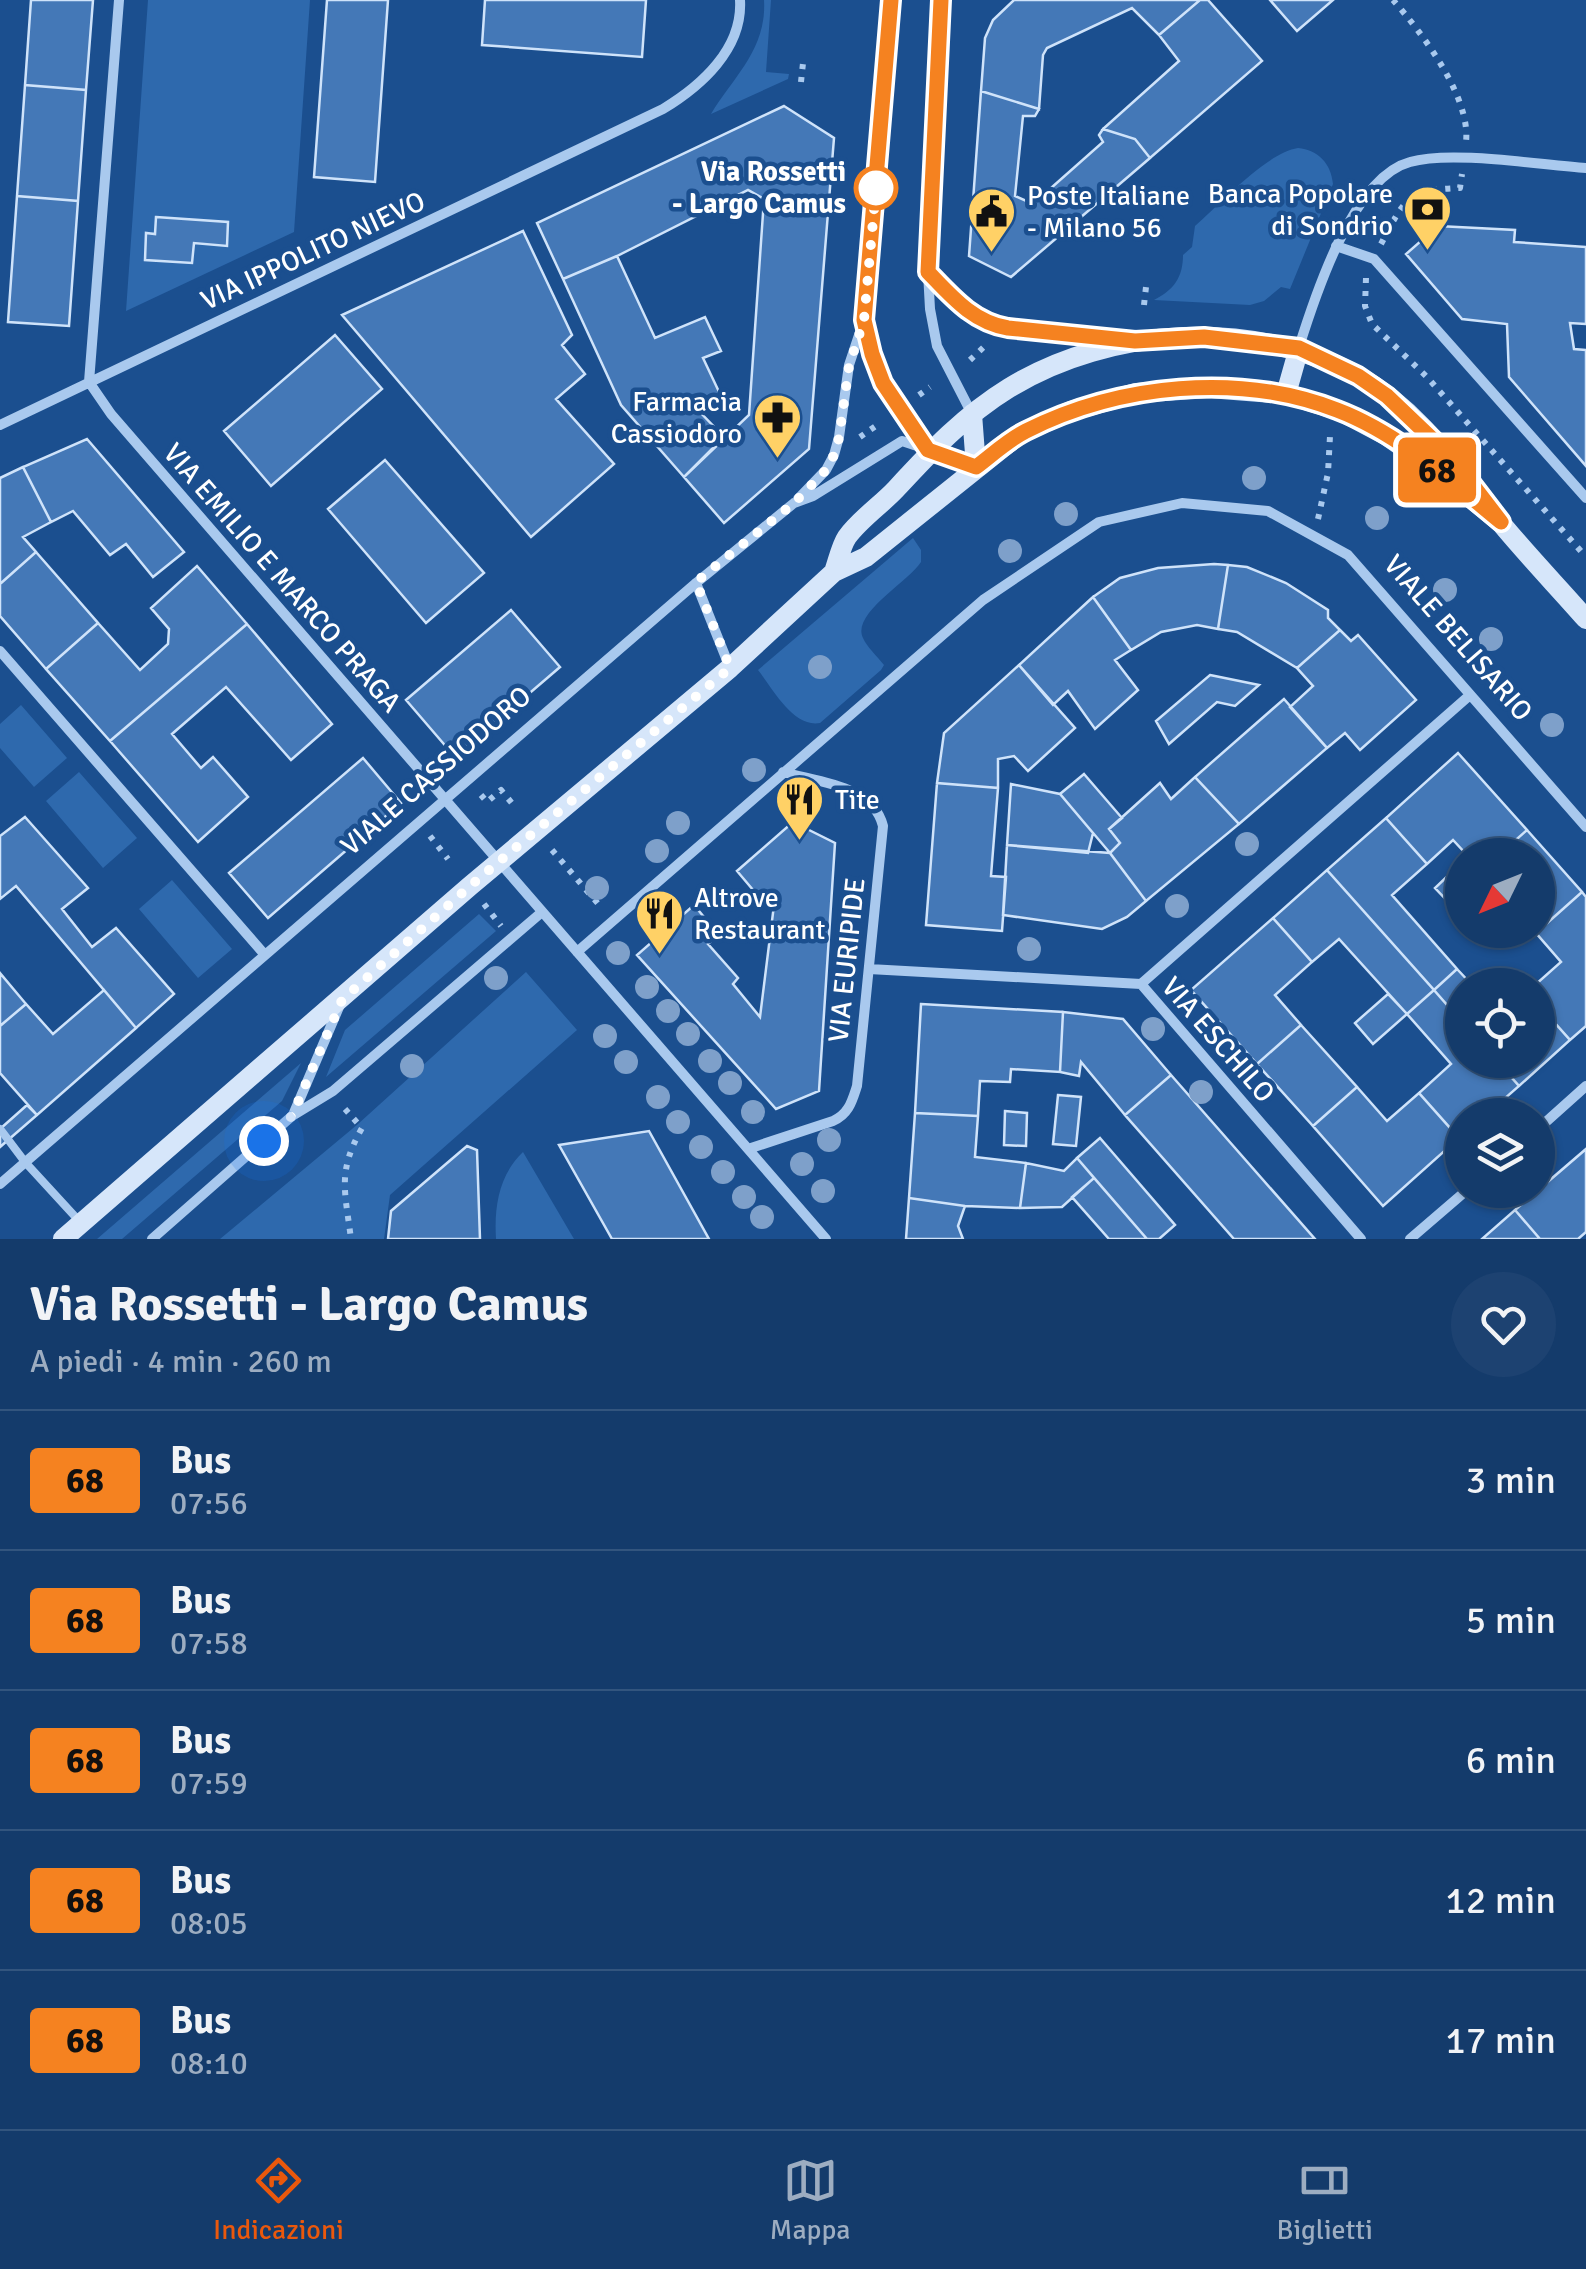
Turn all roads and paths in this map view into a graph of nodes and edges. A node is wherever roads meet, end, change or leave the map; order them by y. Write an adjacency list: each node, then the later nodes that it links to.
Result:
1 (119, 0): 22 (street)
2 (740, 0): 22 (street, VIA IPPOLITO NIEVO)
3 (891, 0): 17 (street)
4 (941, 0): 13 (street)
5 (1396, 3): 8 (path)
6 (803, 63): 7 (path)
7 (801, 82)
8 (1467, 132)
9 (1586, 168): 11 (street)
10 (1460, 188): 12 (path)
11 (1336, 246): 20 (street); 33 (street)
12 (1379, 248)
13 (928, 272): 18 (street); 26 (street)
14 (1366, 274): 37 (path)
15 (1146, 287): 16 (path)
16 (1144, 305)
17 (864, 320): 31 (street); 34 (street)
18 (1135, 341): 20 (main road); 26 (main road)
19 (987, 344): 21 (path)
20 (1299, 348): 24 (main road); 35 (main road)
21 (970, 360)
22 (89, 382): 28 (street, VIA IPPOLITO NIEVO); 46 (street, VIA EMILIO E MARCO PRAGA)
23 (930, 388): 25 (path)
24 (1286, 394): 32 (main road); 35 (main road)
25 (919, 396)
26 (972, 414): 31 (main road); 32 (main road)
27 (880, 423): 30 (path)
28 (0, 424)
29 (1330, 436): 36 (path)
30 (855, 440)
31 (928, 450): 32 (main road); 34 (street, VIALE CASSIODORO); 38 (main road)
32 (976, 467): 38 (main road)
33 (1586, 498)
34 (794, 503): 39 (street, VIALE CASSIODORO)
35 (1501, 522): 40 (main road)
36 (1314, 536): 43 (street, VIALE BELISARIO); 44 (street, VIALE BELISARIO)
37 (1586, 556)
38 (834, 572): 42 (main road)
39 (696, 582): 42 (street); 46 (street, VIALE CASSIODORO)
40 (1586, 619)
41 (0, 651): 60 (street)
42 (730, 668): 52 (main road)
43 (1470, 695): 48 (street, VIALE BELISARIO); 62 (street)
44 (783, 772): 59 (street); 61 (street, VIA EURIPIDE)
45 (473, 787): 47 (path)
46 (445, 801): 52 (street, VIA EMILIO E MARCO PRAGA); 60 (street, VIALE CASSIODORO)
47 (516, 808)
48 (1586, 827)
49 (425, 830): 51 (path)
50 (552, 850): 54 (path)
51 (448, 858)
52 (500, 863): 57 (street, VIA EMILIO E MARCO PRAGA); 63 (main road)
53 (587, 872): 54 (path)
54 (578, 880): 56 (path)
55 (484, 904): 58 (path)
56 (603, 910)
57 (542, 912): 59 (street, VIA EMILIO E MARCO PRAGA); 67 (street)
58 (499, 924)
59 (577, 952): 69 (street, VIA EMILIO E MARCO PRAGA)
60 (265, 955): 70 (street, VIALE CASSIODORO)
61 (870, 969): 62 (street, VIA ESCHILO); 69 (street, VIA EURIPIDE)
62 (1140, 984): 78 (street, VIA ESCHILO)
63 (342, 1000): 67 (street); 73 (main road)
64 (1586, 1086): 66 (street)
65 (346, 1109): 76 (path)
66 (1555, 1113)
67 (292, 1116): 75 (street)
68 (0, 1128): 70 (lane)
69 (748, 1149): 77 (street, VIA EMILIO E MARCO PRAGA)
70 (25, 1162): 71 (street, VIALE CASSIODORO); 73 (lane)
71 (0, 1184)
72 (1446, 1208): 79 (street)
73 (81, 1223): 74 (main road)
74 (62, 1239)
75 (152, 1239)
76 (350, 1239)
77 (826, 1239)
78 (1360, 1239)
79 (1410, 1239)

